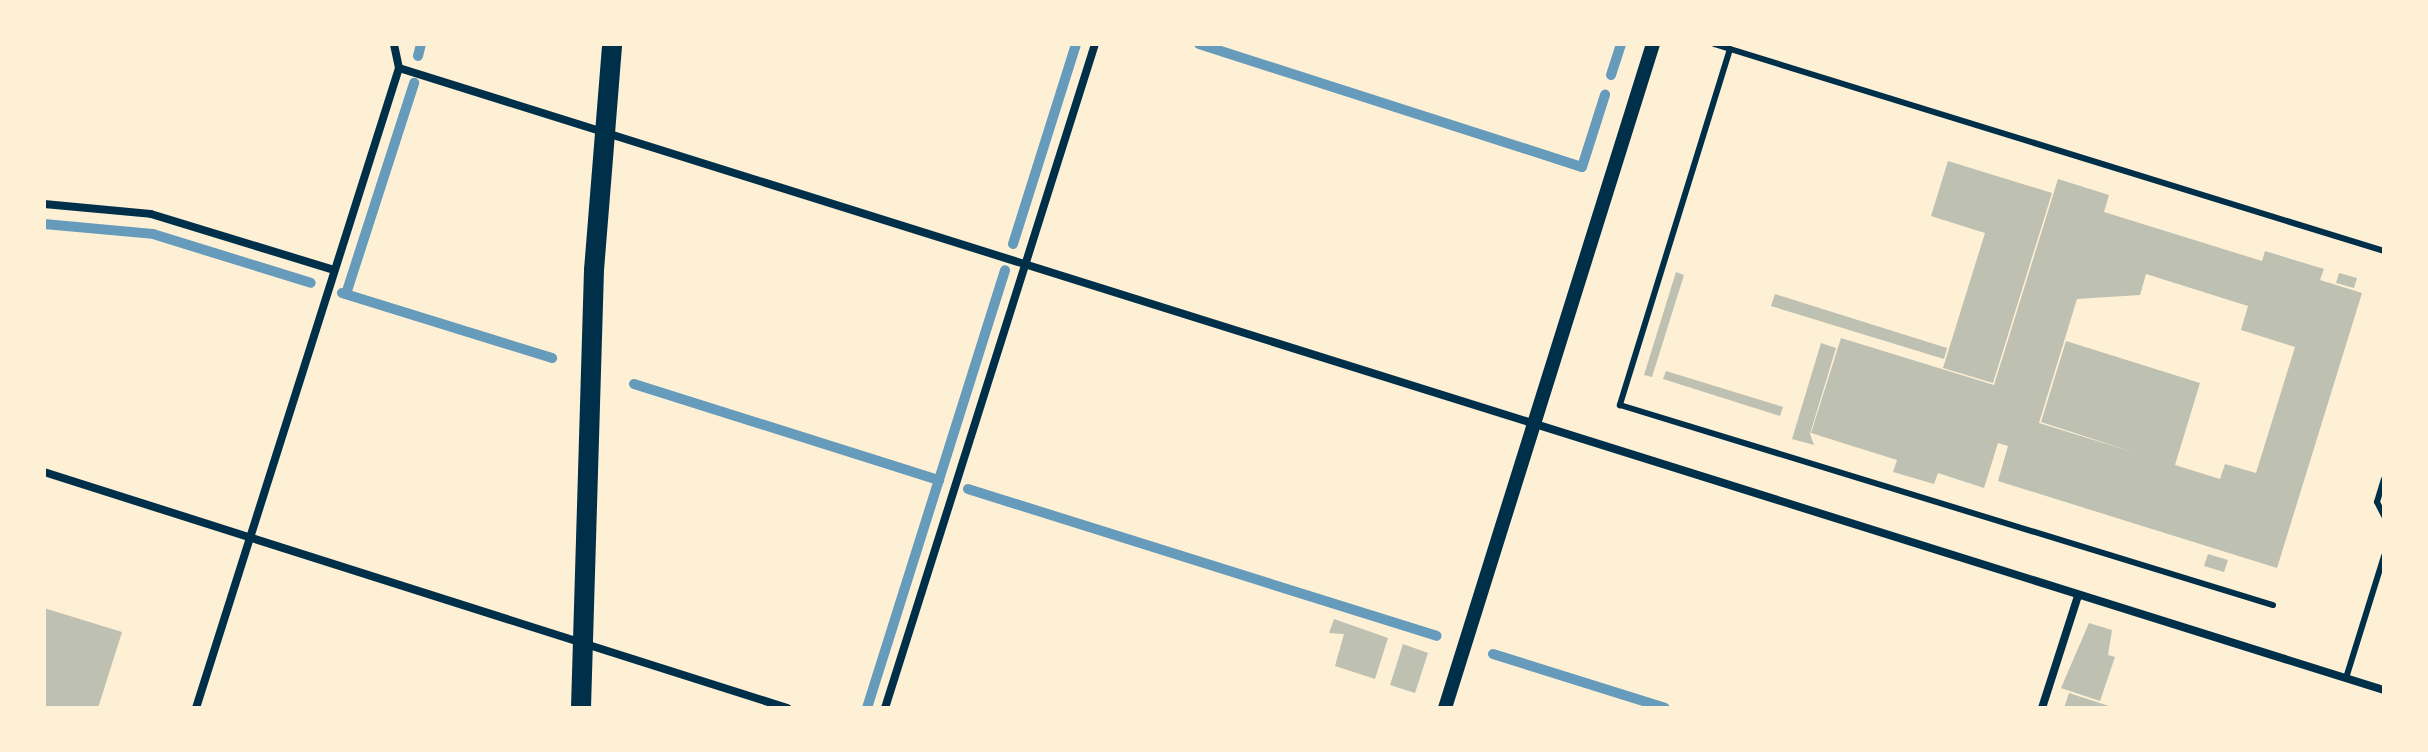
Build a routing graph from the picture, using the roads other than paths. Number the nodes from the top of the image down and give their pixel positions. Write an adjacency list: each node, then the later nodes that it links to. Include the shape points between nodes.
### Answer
1 (394, 44): 7 (street)
2 (612, 44): 8 (main road)
3 (1095, 44): 11 (street)
4 (1653, 44): 13 (street)
5 (1714, 44): 6 (lane)
6 (1730, 49): 10 (lane); 20 (lane, via 1620,405)
7 (399, 68): 8 (street); 12 (street)
8 (605, 132): 11 (street); 21 (main road)
9 (44, 204): 12 (street, via 151,214)
10 (2384, 251)
11 (1026, 264): 13 (street); 27 (street)
12 (334, 270): 17 (street)
13 (1534, 423): 19 (street); 28 (street)
14 (44, 472): 17 (street)
15 (2384, 479): 16 (lane, via 2377,502)
16 (2384, 516)
17 (250, 538): 21 (street); 24 (street)
18 (2384, 556): 22 (lane)
19 (2078, 596): 22 (street); 29 (street)
20 (2273, 605)
21 (584, 644): 25 (main road); 26 (street)
22 (2346, 678): 23 (street)
23 (2384, 690)
24 (196, 708)
25 (581, 708)
26 (787, 708)
27 (885, 708)
28 (1445, 708)
29 (2042, 708)

